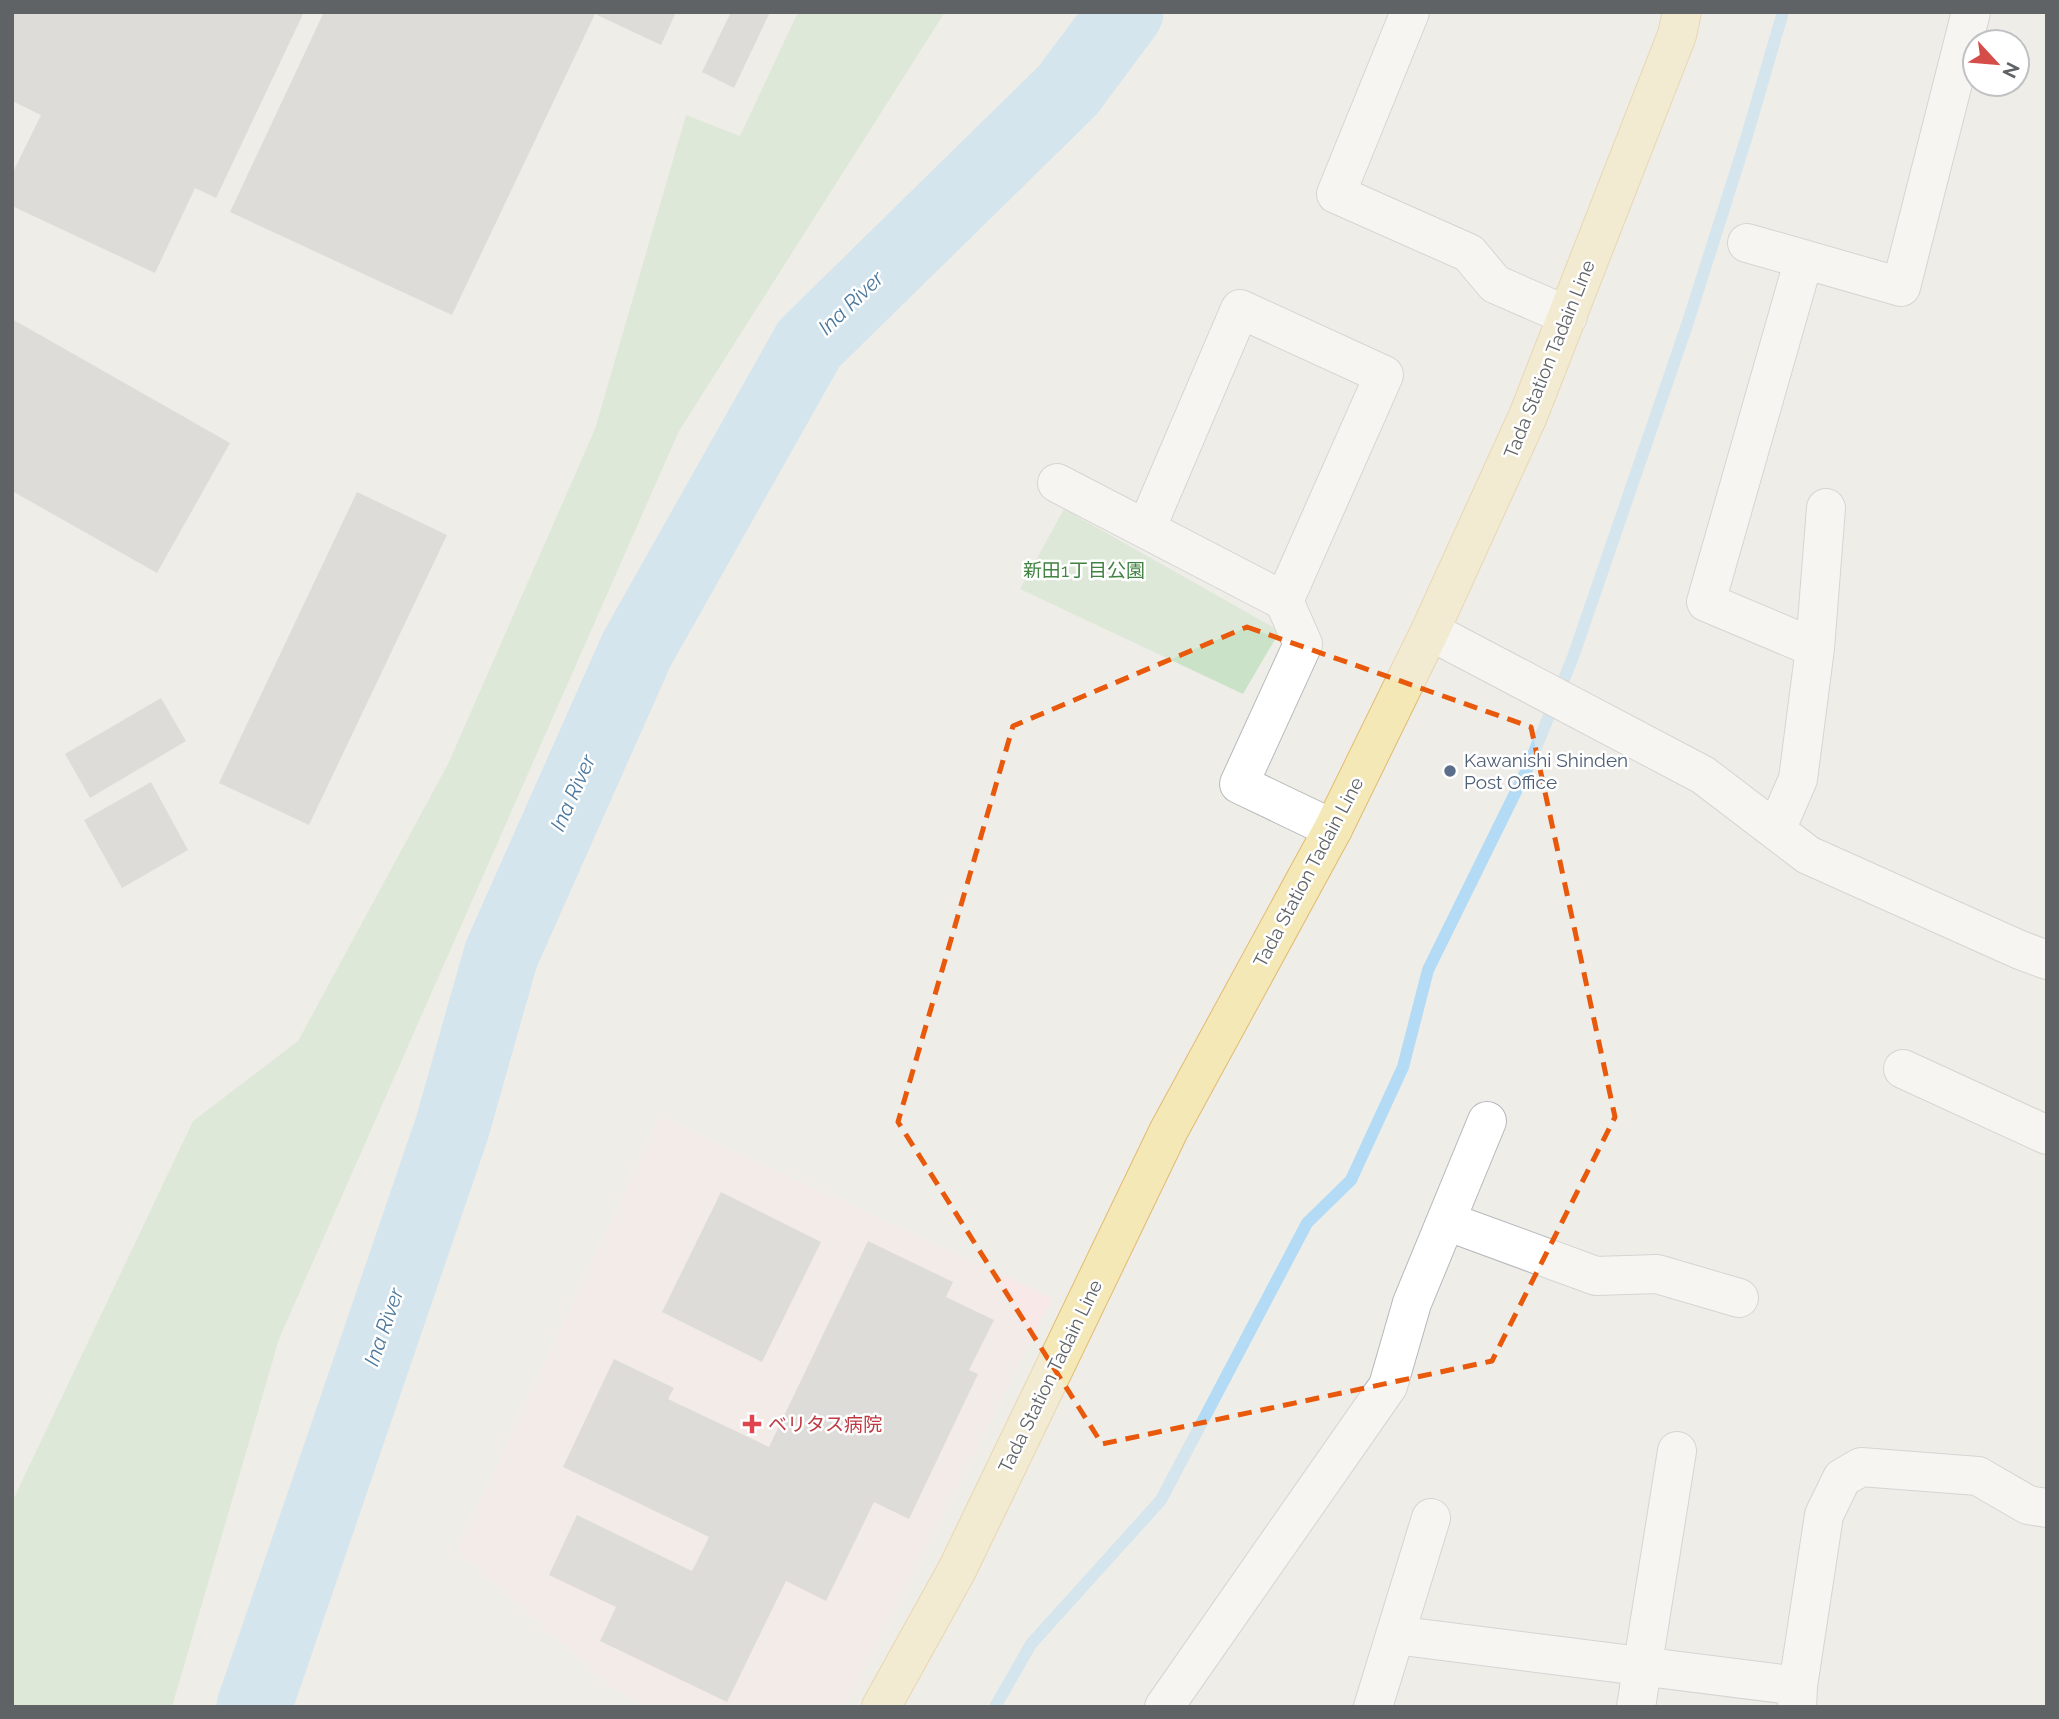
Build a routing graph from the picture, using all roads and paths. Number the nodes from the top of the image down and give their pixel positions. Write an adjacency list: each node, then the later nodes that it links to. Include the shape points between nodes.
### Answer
1 (1410, 12): 6 (street, via 1336,194 1469,253 1496,284)
2 (1682, 12): 6 (main road, Tada Station Tadain Line)
3 (1972, 12): 5 (street, via 1901,287)
4 (1747, 243): 5 (street)
5 (1804, 259): 12 (street, via 1706,603)
6 (1568, 316): 11 (main road, Tada Station Tadain Line)
7 (1057, 483): 9 (street)
8 (1826, 508): 12 (street)
9 (1146, 529): 10 (street); 10 (street, via 1240,309 1384,375)
10 (1284, 601): 13 (street, via 1303,644 1240,784)
11 (1430, 631): 13 (main road, Tada Station Tadain Line); 14 (street, via 1703,775)
12 (1815, 648): 14 (street, via 1798,779)
13 (1333, 829): 27 (main road, Tada Station Tadain Line, via 1169,1130 957,1570)
14 (1776, 830): 15 (street, via 1808,855)
15 (2047, 960)
16 (1903, 1069): 18 (street)
17 (1487, 1121): 19 (street)
18 (2047, 1135)
19 (1446, 1222): 20 (street, via 1596,1276 1657,1274); 28 (street, via 1412,1303 1388,1386)
20 (1739, 1298)
21 (1677, 1451): 25 (street)
22 (2047, 1508): 26 (street, via 2028,1504 1978,1476 1861,1467 1842,1478 1824,1515)
23 (1431, 1518): 24 (street)
24 (1395, 1635): 25 (street); 29 (street)
25 (1642, 1667): 26 (street); 30 (street)
26 (1797, 1697)
27 (881, 1707)
28 (1164, 1707)
29 (1373, 1707)
30 (1636, 1707)

